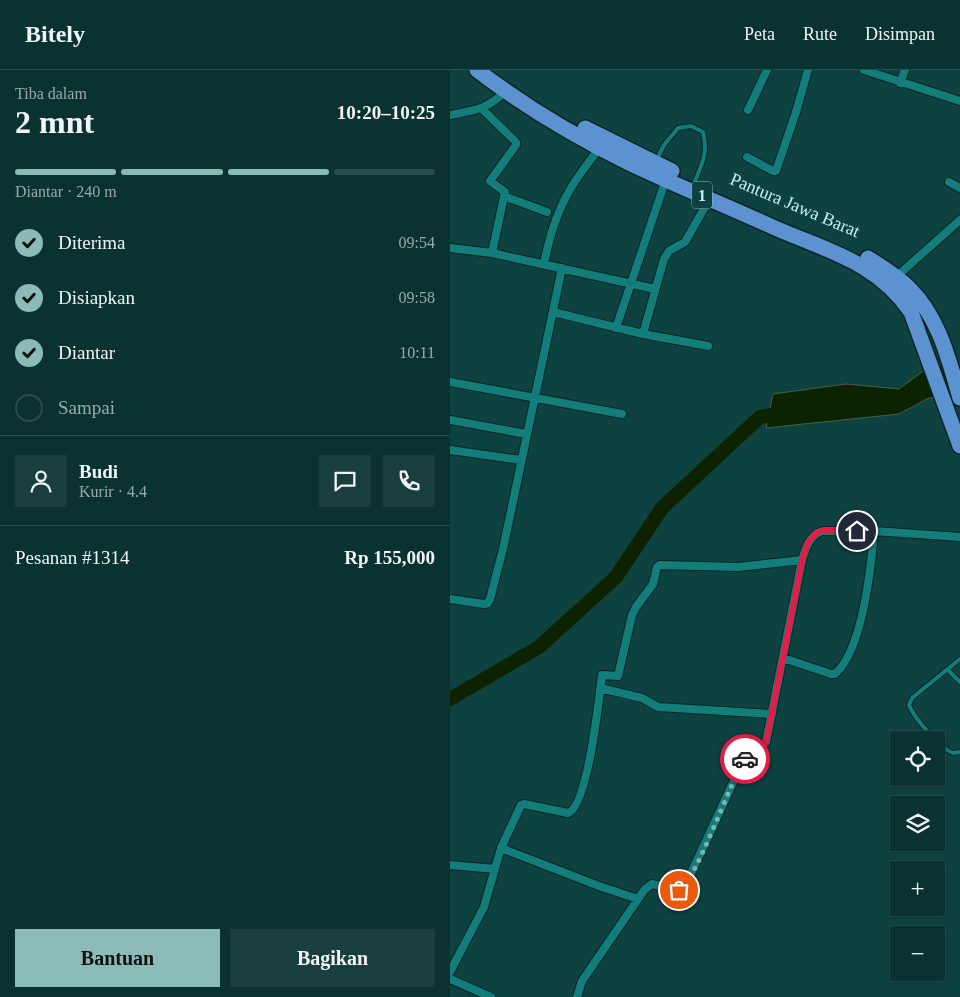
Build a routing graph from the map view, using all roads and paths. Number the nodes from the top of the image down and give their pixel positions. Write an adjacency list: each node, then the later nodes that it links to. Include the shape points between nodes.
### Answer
1 (477, 70): 8 (highway, 1)
2 (494, 70): 8 (highway, Pantura Jawa Barat / 1)
3 (767, 70): 11 (street)
4 (808, 70): 14 (street, via 776,171)
5 (864, 70): 7 (street)
6 (905, 70): 7 (street)
7 (900, 83): 9 (street)
8 (508, 88): 10 (street, via 490,104); 13 (highway, 1); 15 (highway, Pantura Jawa Barat / 1, via 568,118)
9 (960, 101)
10 (480, 108): 12 (street); 20 (street, via 516,142 490,181 504,191)
11 (748, 110)
12 (450, 115)
13 (600, 147): 15 (highway, 1); 26 (street, via 570,188 552,229)
14 (747, 158)
15 (653, 168): 16 (highway, 1); 18 (highway, Pantura Jawa Barat / 1); 18 (lane, via 664,144 678,128 692,126 703,132 706,145)
16 (666, 179): 18 (highway, 1); 29 (street)
17 (949, 182): 19 (street)
18 (693, 186): 21 (highway, 1); 28 (highway, Pantura Jawa Barat / 1, via 837,242)
19 (960, 188)
20 (504, 196): 22 (street); 25 (street)
21 (710, 198): 30 (street, via 685,242 668,252); 41 (highway, 1, via 839,253 867,269 900,296 917,326)
22 (547, 212)
23 (960, 220): 28 (street)
24 (450, 248): 25 (street)
25 (492, 253): 26 (street)
26 (544, 264): 27 (street)
27 (562, 268): 29 (street); 31 (street)
28 (896, 276): 37 (highway, Pantura Jawa Barat / 1, via 924,306 934,323)
29 (630, 283): 30 (street); 32 (street)
30 (655, 289): 33 (street)
31 (553, 312): 32 (street); 36 (street)
32 (616, 328): 33 (street)
33 (643, 334): 34 (street)
34 (708, 346)
35 (450, 382): 36 (street)
36 (534, 397): 38 (street); 40 (street)
37 (960, 398)
38 (622, 414)
39 (450, 420): 40 (street)
40 (526, 434): 43 (street)
41 (960, 446)
42 (450, 450): 43 (street)
43 (521, 460): 47 (street, via 490,602)
44 (874, 531): 45 (street); 46 (street, via 817,532 808,542); 48 (street, via 857,632 842,667 831,674)
45 (960, 537)
46 (802, 560): 48 (street); 52 (street, via 738,567 658,566 653,584 632,615 618,676 602,674)
47 (450, 599)
48 (783, 658): 53 (street)
49 (960, 659): 50 (lane)
50 (948, 670): 51 (lane); 54 (lane, via 910,700 909,705 943,747 953,753)
51 (960, 682)
52 (600, 688): 53 (street, via 642,698 658,707); 55 (street, via 586,779 574,810 567,813 523,804)
53 (772, 714): 58 (street, via 766,742 743,761 686,884 679,890 652,884)
54 (960, 752)
55 (502, 848): 57 (street); 58 (street)
56 (450, 865): 57 (street)
57 (495, 869): 59 (street, via 484,907)
58 (638, 899): 62 (street, via 582,981)
59 (450, 972)
60 (450, 978): 61 (street)
61 (492, 997)
62 (577, 997)

